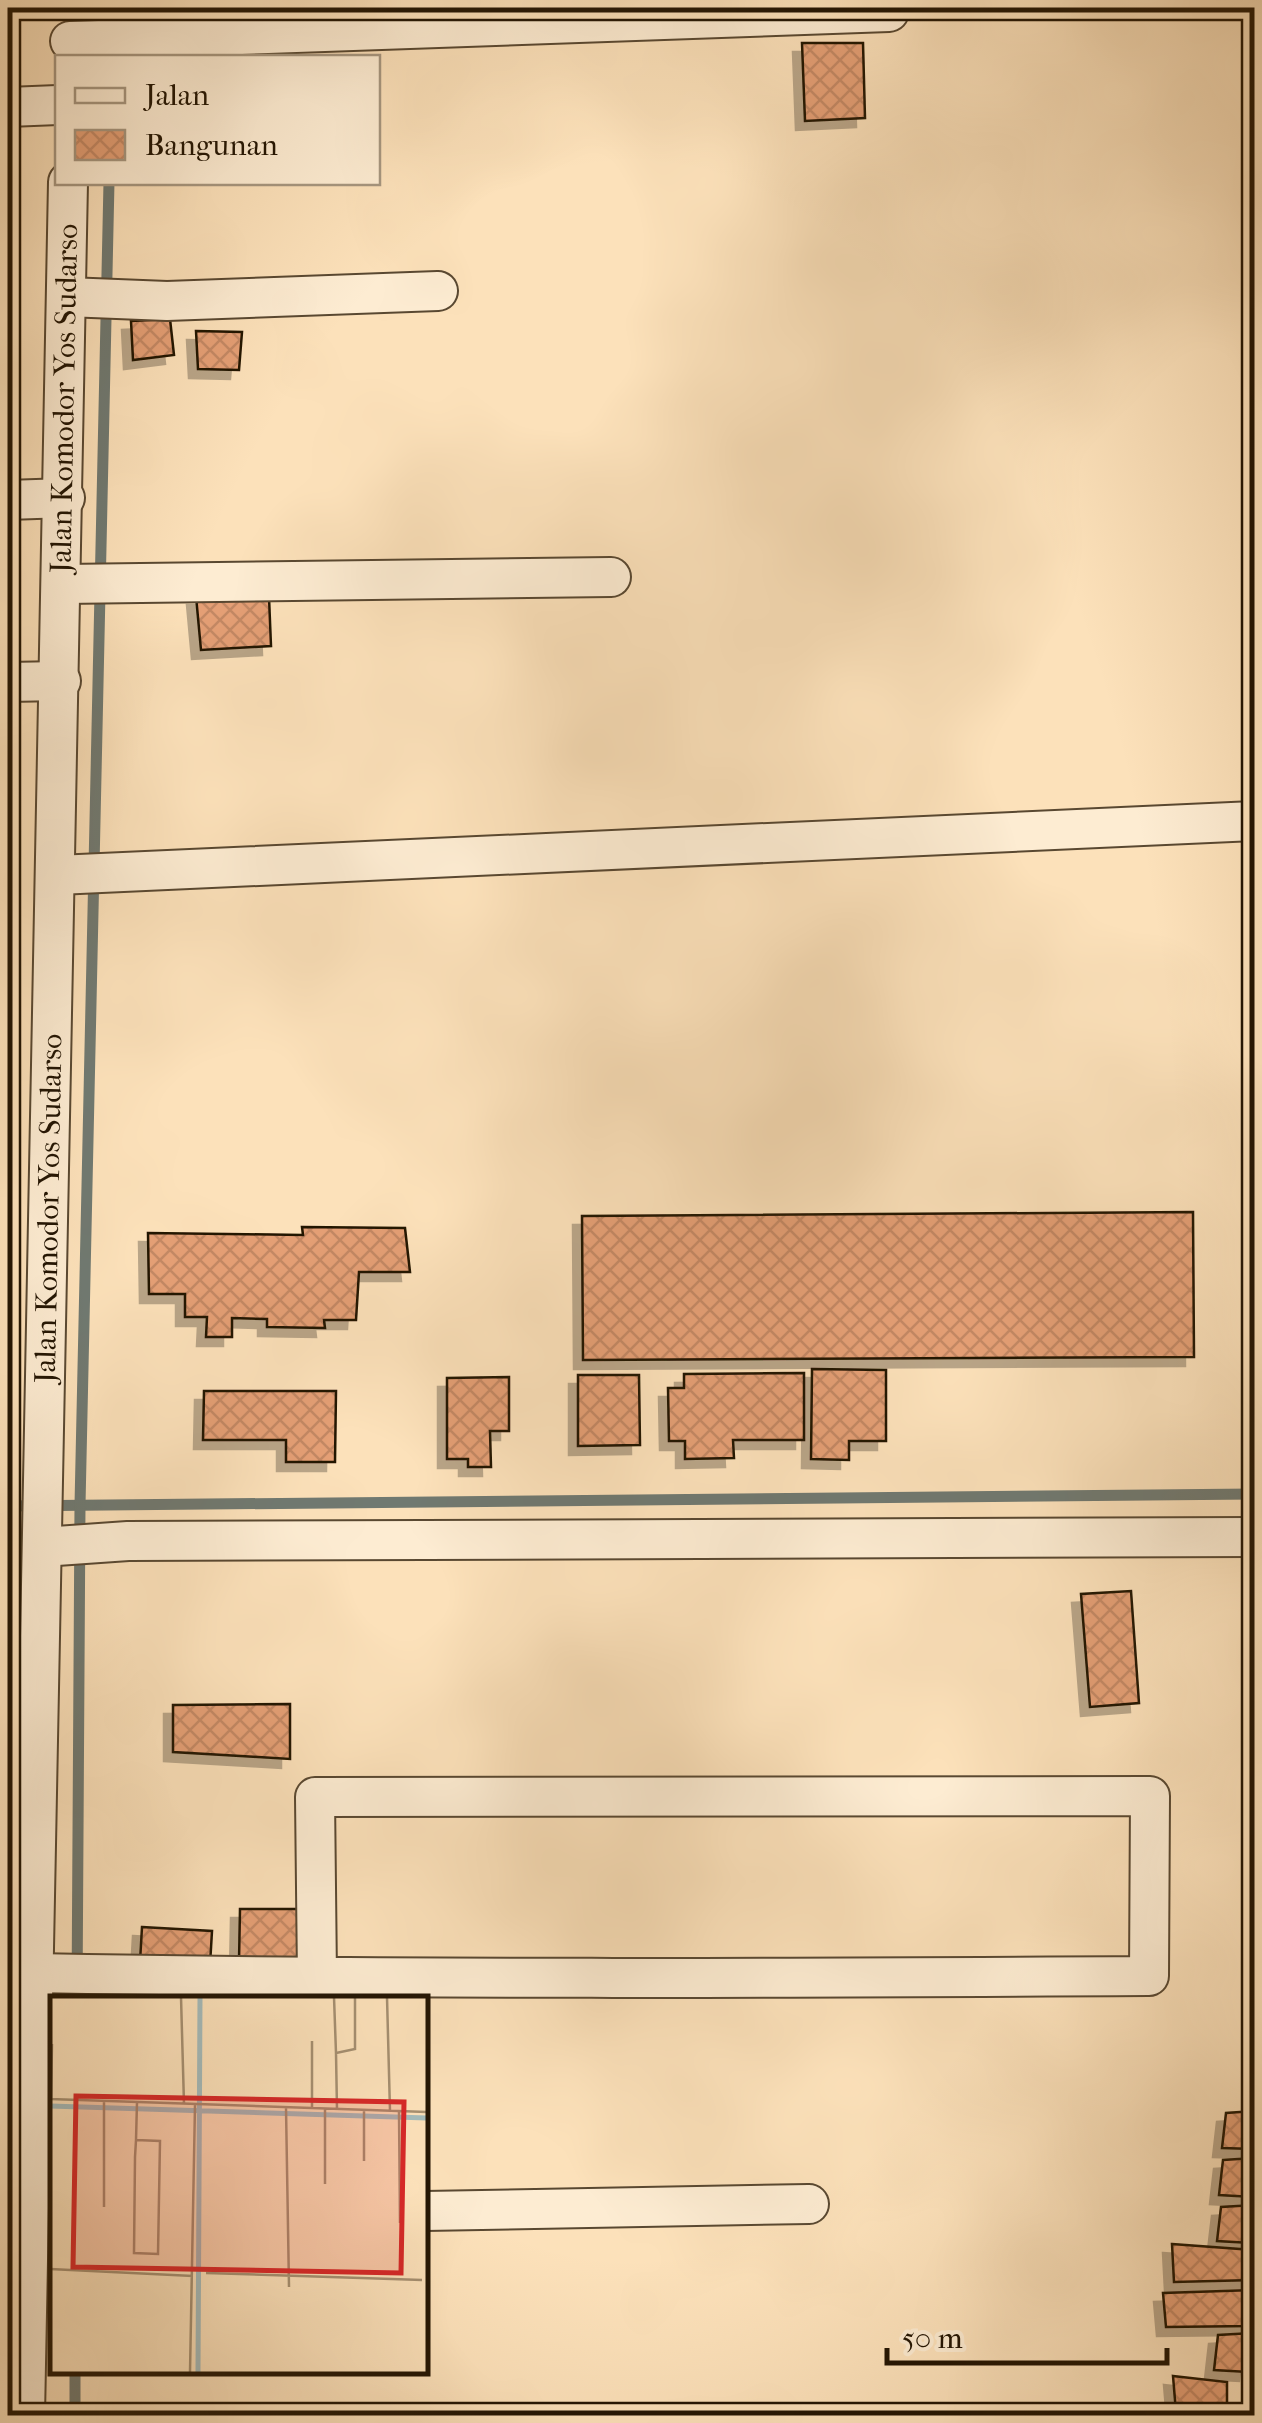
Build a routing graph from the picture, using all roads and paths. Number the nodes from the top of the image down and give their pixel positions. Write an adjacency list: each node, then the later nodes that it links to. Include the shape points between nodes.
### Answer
1 (889, 12): 2 (street)
2 (76, 37)
3 (55, 105): 4 (street)
4 (8, 107)
5 (68, 185): 7 (street, Jalan Komodor Yos Sudarso)
6 (438, 291): 7 (street)
7 (80, 298): 8 (street, Jalan Komodor Yos Sudarso)
8 (65, 498): 9 (street); 11 (street, Jalan Komodor Yos Sudarso)
9 (8, 500)
10 (611, 577): 11 (street)
11 (77, 584): 12 (street, Jalan Komodor Yos Sudarso)
12 (61, 680): 13 (street); 15 (street, Jalan Komodor Yos Sudarso)
13 (8, 682)
14 (1254, 821): 15 (street)
15 (63, 874): 17 (street, Jalan Komodor Yos Sudarso, via 45,1480)
16 (1254, 1537): 17 (street)
17 (54, 1544): 18 (street, Jalan Komodor Yos Sudarso)
18 (24, 1625): 19 (street, Jalan Komodor Yos Sudarso)
19 (34, 1973): 20 (street); 23 (street, Jalan Komodor Yos Sudarso)
20 (318, 1978): 20 (street, via 1149,1976 1150,1796 315,1796)
21 (809, 2204): 22 (street)
22 (428, 2211)
23 (44, 2218): 24 (street, Jalan Komodor Yos Sudarso)
24 (25, 2416)

